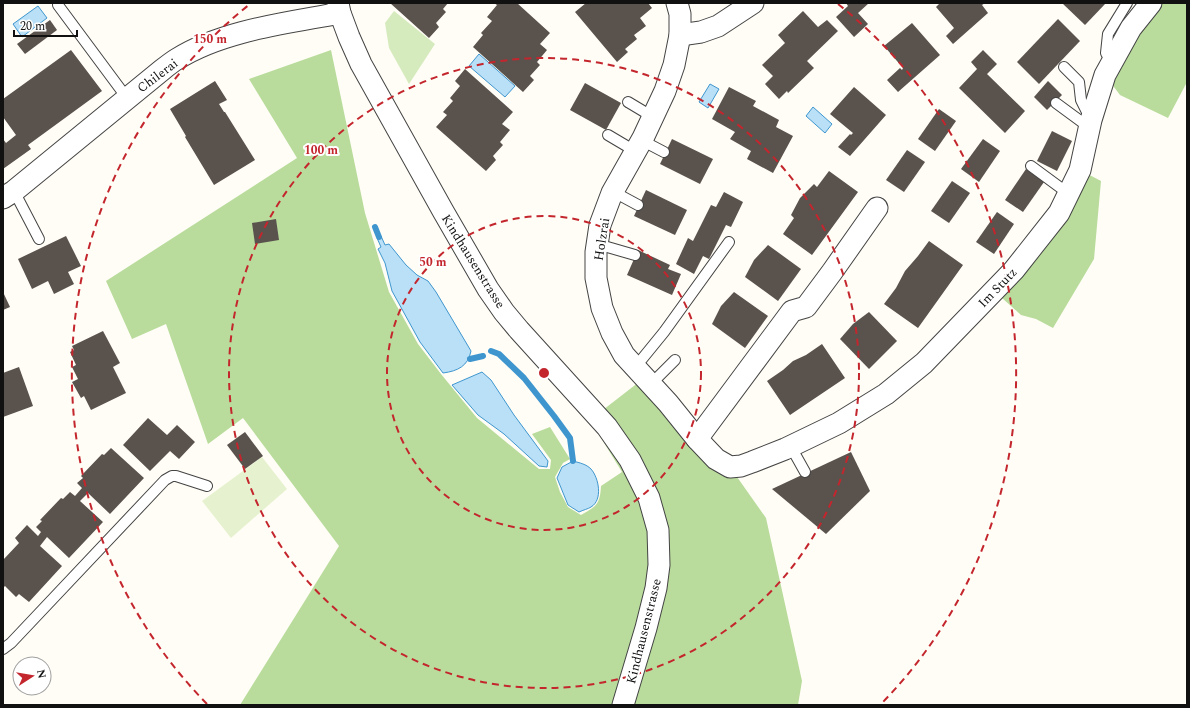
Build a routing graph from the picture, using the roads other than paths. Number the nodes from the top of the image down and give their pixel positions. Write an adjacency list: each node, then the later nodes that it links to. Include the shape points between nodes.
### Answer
1 (677, 3): 7 (street, Holzrai)
2 (753, 3): 7 (street, via 718,26)
3 (1128, 3): 8 (lane, via 1108,34)
4 (1151, 3): 8 (street, Im Stutz, via 1131,28)
5 (58, 5): 10 (lane)
6 (339, 8): 10 (street, Chilerai, via 237,34 201,47 178,59); 37 (street, Kindhausenstrasse, via 360,64 488,288 519,330 607,426 643,483 658,530 659,565 646,628)
7 (680, 36): 13 (street, Holzrai, via 672,71)
8 (1106, 48): 14 (street, Im Stutz, via 1105,75)
9 (1064, 67): 14 (lane, via 1079,82 1081,100)
10 (127, 98): 20 (street, Chilerai)
11 (628, 102): 13 (lane)
12 (1056, 103): 14 (lane)
13 (652, 117): 16 (street, Holzrai)
14 (1090, 124): 21 (street, Im Stutz, via 1080,170)
15 (608, 135): 16 (lane)
16 (638, 146): 17 (lane); 19 (street, Holzrai)
17 (664, 152)
18 (1031, 166): 21 (lane)
19 (612, 191): 22 (lane); 26 (street, Holzrai, via 600,225)
20 (9, 194): 24 (lane)
21 (1069, 194): 32 (street, Im Stutz, via 1059,213 1014,270 924,363 886,394 839,423)
22 (638, 205)
23 (876, 208): 31 (street, via 806,307 792,311)
24 (39, 239)
25 (729, 242): 29 (lane, via 664,332)
26 (597, 244): 27 (lane); 29 (street, Holzrai, via 596,278 602,308 624,355)
27 (635, 256)
28 (675, 360): 30 (lane)
29 (634, 366): 30 (street, Holzrai)
30 (650, 384): 31 (street, Holzrai)
31 (697, 439): 33 (street, Holzrai, via 716,459)
32 (791, 447): 33 (street, Im Stutz, via 740,466); 34 (lane)
33 (730, 467)
34 (805, 472)
35 (207, 486): 36 (lane, via 176,476 165,480 11,643)
36 (3, 648)
37 (623, 705)

